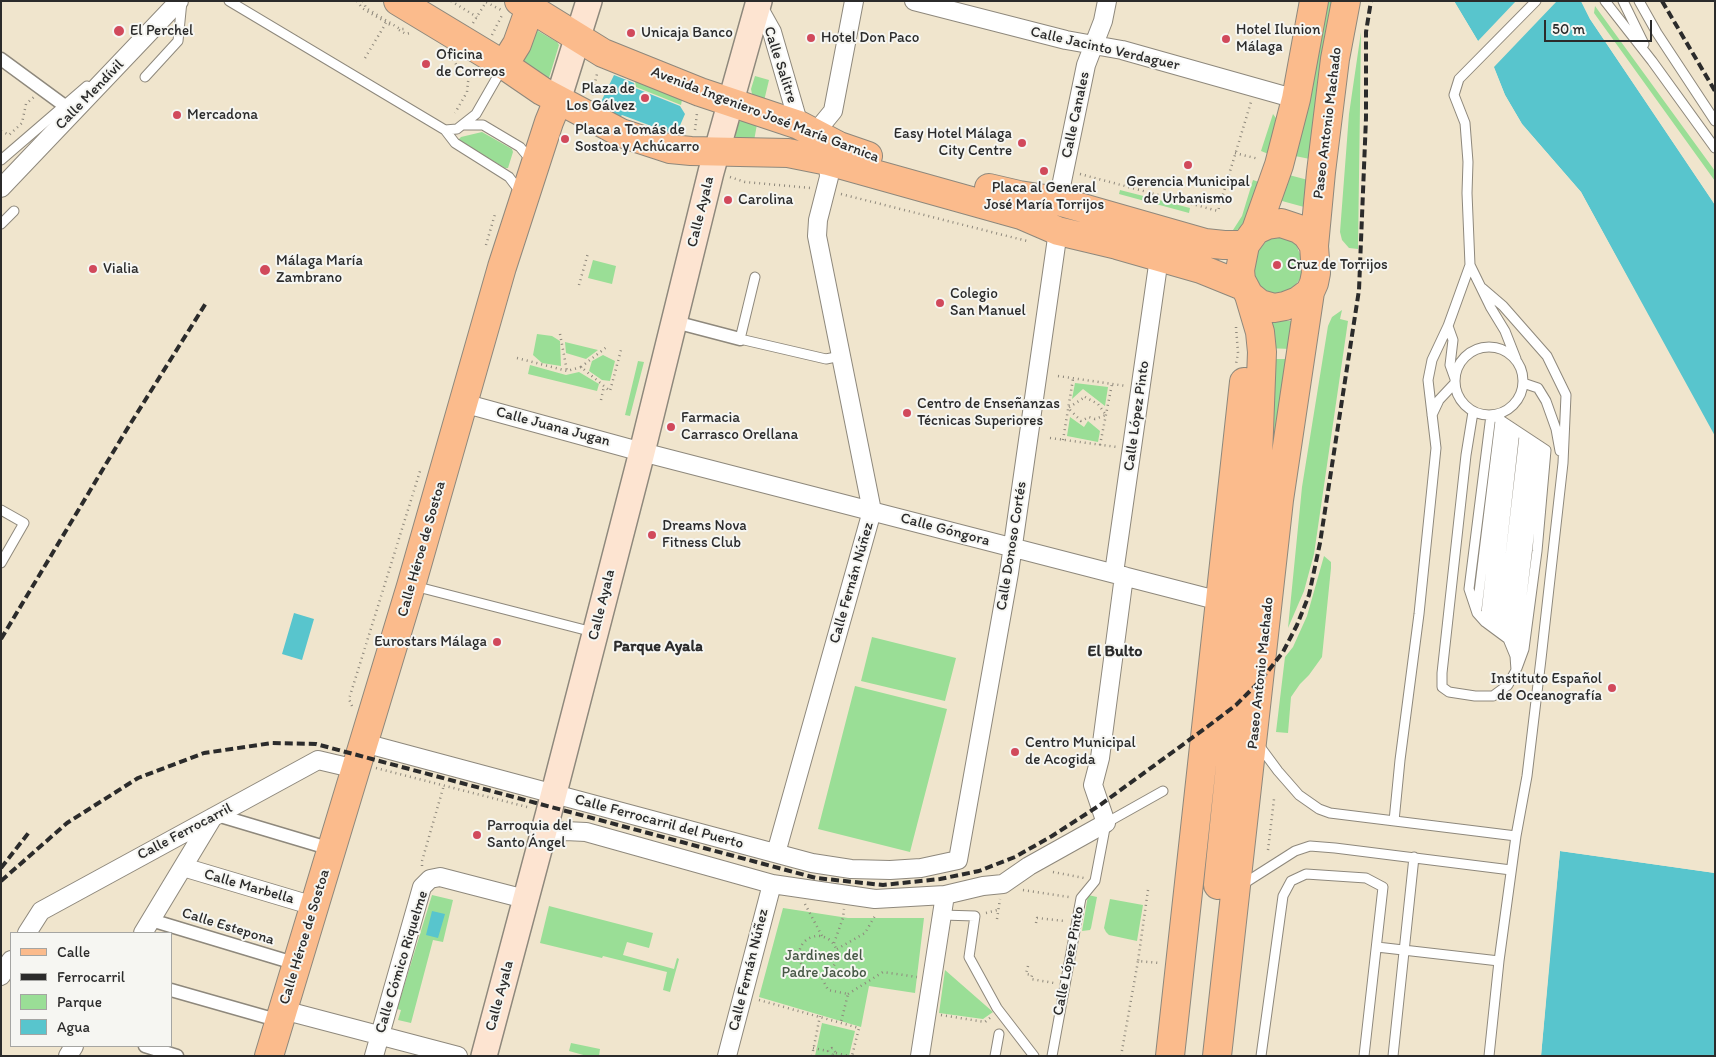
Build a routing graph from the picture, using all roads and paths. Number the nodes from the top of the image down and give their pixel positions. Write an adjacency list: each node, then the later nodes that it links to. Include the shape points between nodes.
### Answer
1 (181, 1): 30 (street, Calle Mendívil); 31 (lane, via 178,41)
2 (229, 1): 46 (lane)
3 (357, 1): 17 (path, via 362,8)
4 (451, 1): 18 (path)
5 (589, 1): 21 (main road)
6 (854, 1): 45 (street, via 833,111 823,124)
7 (914, 1): 23 (street, Calle Jacinto Verdaguer)
8 (1107, 1): 23 (street, Calle Canales)
9 (1314, 1): 39 (main road, Paseo Antonio Machado)
10 (1346, 1): 63 (main road, Paseo Antonio Machado, via 1331,88)
11 (1536, 1): 66 (lane, via 1459,79 1454,96 1466,123)
12 (1605, 1): 27 (lane)
13 (1623, 1): 27 (lane)
14 (1639, 1): 43 (lane)
15 (759, 4): 40 (main road, Calle Salitre); 45 (street, Calle Salitre)
16 (515, 8): 18 (path, via 486,2); 21 (main road, Avenida Ingeniero José María Garnica); 22 (path); 28 (main road, via 517,44)
17 (392, 12): 20 (path, via 406,34); 24 (path); 28 (main road, Avenida Ingeniero José María Garnica)
18 (477, 17): 19 (path)
19 (473, 24)
20 (410, 33)
21 (577, 38): 34 (main road, Avenida Ingeniero José María Garnica, via 603,53); 38 (main road)
22 (487, 42)
23 (1093, 45): 39 (street, Calle Jacinto Verdaguer, via 1122,50); 57 (street, Calle Canales)
24 (365, 58)
25 (453, 58): 33 (path, via 457,66 469,73)
26 (1, 59): 32 (street)
27 (1652, 61): 48 (lane)
28 (504, 65): 38 (main road, Avenida Ingeniero José María Garnica); 44 (lane, via 476,114)
29 (599, 67): 37 (path)
30 (109, 74): 41 (lane, via 94,80); 56 (street, Calle Mendívil)
31 (145, 77)
32 (42, 90): 41 (street); 47 (path, via 26,104 22,123 9,135)
33 (467, 92): 36 (path); 42 (path)
34 (700, 92): 40 (main road, Avenida Ingeniero José María Garnica); 49 (path)
35 (1253, 94): 50 (path)
36 (472, 95)
37 (592, 95)
38 (558, 100): 49 (main road, Avenida Ingeniero José María Garnica, via 621,133 670,149); 54 (main road, Calle Héroe de Sostoa)
39 (1296, 100): 62 (main road, Paseo Antonio Machado, via 1279,165)
40 (732, 102): 45 (main road, Avenida Ingeniero José María Garnica); 49 (main road, Calle Salitre)
41 (64, 106): 51 (lane)
42 (455, 113)
43 (1715, 121)
44 (463, 125): 46 (lane); 54 (lane, via 484,125 520,147 530,159)
45 (805, 128): 57 (main road, Avenida Ingeniero José María Garnica, via 865,155 966,183)
46 (445, 130): 59 (lane, via 455,143 509,177 521,193)
47 (1, 131)
48 (1715, 148)
49 (704, 152): 53 (main road, Avenida Ingeniero José María Garnica, via 788,154); 72 (main road, Calle Ayala)
50 (1235, 153): 52 (path); 55 (path, via 1218,211)
51 (1, 160)
52 (1261, 160)
53 (828, 162): 61 (main road, Avenida Ingeniero José María Garnica, via 1021,215); 79 (street, Calle Fernán Núñez, via 829,177 817,236)
54 (533, 173): 59 (main road, Calle Héroe de Sostoa)
55 (1076, 173)
56 (1, 188)
57 (1058, 201): 62 (main road, Avenida Ingeniero José María Garnica, via 1205,243 1224,245)
58 (14, 211): 60 (lane)
59 (520, 212): 92 (main road, Calle Héroe de Sostoa)
60 (1, 224)
61 (1058, 230): 65 (main road, Avenida Ingeniero José María Garnica); 108 (street, Calle Donoso Cortés)
62 (1251, 238): 63 (main road, via 1267,225 1290,225 1307,236); 71 (main road, via 1240,270)
63 (1314, 246): 70 (main road, via 1316,273)
64 (588, 253): 68 (path)
65 (1159, 258): 71 (main road, Avenida Ingeniero José María Garnica, via 1201,270); 90 (street, Calle López Pinto)
66 (1470, 265): 69 (lane); 73 (lane)
67 (755, 277): 75 (lane)
68 (579, 285)
69 (1482, 288): 81 (lane); 105 (lane, via 1503,306 1547,356 1566,395)
70 (1310, 292): 71 (main road, via 1285,306 1274,308); 120 (main road, Paseo Antonio Machado, via 1279,500)
71 (1245, 303): 78 (path); 112 (main road); 124 (main road, Paseo Antonio Machado, via 1260,332 1262,352 1256,509)
72 (674, 322): 75 (street); 104 (main road, Calle Ayala)
73 (1448, 326): 86 (lane, via 1453,340 1450,365); 96 (lane, via 1432,360 1428,380)
74 (560, 334): 83 (path)
75 (740, 339): 79 (lane, via 826,360)
76 (608, 346): 82 (path)
77 (621, 350): 89 (path, via 610,391)
78 (1238, 353)
79 (841, 356): 107 (street, Calle Fernán Núñez)
80 (517, 358): 83 (path)
81 (1518, 362): 86 (lane, via 1501,349 1480,348 1461,361); 87 (lane)
82 (581, 367): 83 (path); 89 (path)
83 (567, 371)
84 (1058, 376): 85 (path)
85 (1073, 378): 88 (path); 93 (path)
86 (1455, 382): 94 (lane, via 1457,395); 96 (lane, via 1439,400)
87 (1523, 383): 97 (lane, via 1516,403); 105 (lane, via 1538,388 1546,401)
88 (1112, 384): 90 (path); 95 (path)
89 (604, 386): 91 (path)
90 (1141, 387): 103 (street, Calle López Pinto)
91 (601, 400)
92 (463, 403): 104 (street, Calle Juana Jugan); 111 (main road, Calle Héroe de Sostoa)
93 (1068, 408): 95 (path, via 1081,421); 95 (path, via 1085,397 1098,404); 100 (path)
94 (1473, 412): 97 (lane); 118 (lane, via 1442,687 1449,692 1493,696 1508,686)
95 (1106, 415): 102 (path)
96 (1432, 415): 129 (lane, via 1436,448 1432,500)
97 (1498, 419): 98 (lane); 113 (lane); 113 (lane, via 1469,589 1476,613)
98 (1515, 430): 101 (lane); 114 (lane)
99 (1050, 438): 100 (path)
100 (1063, 440): 102 (path)
101 (1532, 441): 116 (lane); 117 (lane); 118 (lane, via 1546,450 1524,649)
102 (1100, 445): 103 (path)
103 (1132, 450): 110 (street, Calle López Pinto)
104 (642, 452): 107 (street, Calle Góngora); 115 (main road, Calle Ayala)
105 (1563, 463): 131 (lane, via 1527,776)
106 (1, 510): 109 (lane, via 24,523)
107 (872, 511): 108 (street, Calle Góngora); 135 (street, Calle Fernán Núñez)
108 (1013, 547): 110 (street, Calle Góngora); 137 (street, Calle Donoso Cortés)
109 (1, 563)
110 (1119, 574): 112 (street, Calle Góngora); 130 (street, Calle López Pinto, via 1100,758 1093,785)
111 (411, 586): 115 (lane); 121 (main road, Calle Héroe de Sostoa)
112 (1223, 605): 119 (main road)
113 (1484, 622): 114 (lane)
114 (1493, 627): 116 (lane)
115 (595, 633): 127 (main road, Calle Ayala)
116 (1504, 636): 117 (lane)
117 (1514, 655): 118 (lane)
118 (1516, 670)
119 (1205, 745): 124 (lane, via 1210,771); 171 (main road)
120 (1256, 757): 122 (lane); 122 (lane); 124 (lane); 144 (main road, Paseo Antonio Machado)
121 (359, 758): 123 (path); 127 (street, Calle Ferrocarril del Puerto); 128 (street, Calle Ferrocarril, via 318,760); 133 (main road, Calle Héroe de Sostoa)
122 (1278, 771): 129 (lane, via 1299,794 1319,809)
123 (444, 785): 127 (path); 145 (path, via 422,861)
124 (1218, 785): 144 (main road, Paseo Antonio Machado)
125 (1162, 791): 130 (lane)
126 (1274, 798): 134 (path)
127 (551, 803): 132 (main road, Calle Ayala); 135 (street, Calle Ferrocarril del Puerto)
128 (215, 816): 133 (street); 139 (street); 159 (street, Calle Ferrocarril, via 41,910)
129 (1394, 821): 131 (lane)
130 (1106, 823): 138 (street, Calle Ferrocarril del Puerto); 141 (lane, Calle López Pinto)
131 (1516, 836): 140 (lane)
132 (542, 837): 142 (street, Calle Ferrocarril del Puerto, via 565,831 586,832); 151 (main road, Calle Ayala)
133 (332, 849): 153 (main road, Calle Héroe de Sostoa)
134 (1268, 850)
135 (776, 853): 137 (street, Calle Ferrocarril del Puerto, via 851,869 921,868)
136 (1414, 858): 140 (lane); 144 (lane, via 1310,846 1295,851 1252,879); 166 (lane)
137 (958, 860)
138 (1030, 866): 141 (path); 143 (street, Calle Ferrocarril del Puerto)
139 (183, 867): 153 (street, Calle Marbella); 158 (street)
140 (1511, 870): 168 (lane)
141 (1095, 881): 150 (lane, Calle López Pinto)
142 (772, 884): 146 (street, Calle Ferrocarril del Puerto); 179 (street, Calle Fernán Núñez)
143 (1003, 884): 148 (street, Calle Ferrocarril del Puerto); 150 (path); 155 (path)
144 (1221, 886): 206 (main road, Paseo Antonio Machado); 207 (main road, Paseo Antonio Machado)
145 (422, 887): 151 (street, Calle Cómico Riquelme, via 430,879 440,877); 186 (street, Calle Cómico Riquelme)
146 (796, 887): 149 (street, Calle Ferrocarril del Puerto); 162 (path)
147 (1148, 890): 167 (path)
148 (945, 894): 152 (street, Calle Ferrocarril del Puerto); 154 (street)
149 (846, 895): 152 (street, Calle Ferrocarril del Puerto); 163 (path, via 843,918)
150 (1081, 898): 157 (lane, Calle López Pinto)
151 (525, 899): 195 (main road, Calle Ayala)
152 (881, 899): 165 (path, via 875,919 865,933)
153 (314, 906): 170 (main road, Calle Héroe de Sostoa)
154 (942, 915): 175 (street); 180 (lane, via 975,916 969,957)
155 (997, 919)
156 (1036, 923): 157 (path, via 1037,918)
157 (1076, 923): 176 (lane, Calle López Pinto)
158 (147, 927): 160 (street, Calle Estepona)
159 (28, 932)
160 (167, 932)
161 (172, 933): 170 (street, Calle Estepona)
162 (822, 936): 163 (path); 173 (path, via 803,943 799,957 806,970)
163 (834, 943): 165 (path)
164 (1377, 946): 166 (lane); 208 (lane, via 1383,887 1366,878 1306,874 1291,881 1283,896); 209 (lane)
165 (837, 950): 173 (path, via 834,967)
166 (1404, 950): 168 (lane); 210 (lane)
167 (1138, 961): 171 (path); 204 (path)
168 (1499, 961): 211 (lane)
169 (10, 962): 174 (street)
170 (297, 964): 182 (main road, Calle Héroe de Sostoa)
171 (1180, 964): 205 (main road)
172 (1028, 966): 176 (path, via 1026,974 1032,975 1031,979)
173 (820, 974): 178 (path, via 828,990)
174 (1, 976)
175 (932, 980): 178 (path, via 883,972); 181 (street)
176 (1065, 985): 203 (lane, Calle López Pinto)
177 (172, 990): 182 (street)
178 (848, 994): 184 (path)
179 (743, 996): 183 (path); 196 (street, Calle Fernán Núñez)
180 (999, 1011): 181 (path, via 985,1022); 202 (lane)
181 (927, 1013): 200 (street)
182 (282, 1015): 186 (street); 192 (main road, Calle Héroe de Sostoa)
183 (820, 1016): 184 (path); 188 (path)
184 (840, 1022): 199 (path, via 859,1028)
185 (999, 1034): 201 (lane)
186 (380, 1036): 193 (street, Calle Cómico Riquelme); 194 (street)
187 (148, 1047): 191 (street)
188 (814, 1048): 189 (path); 197 (path)
189 (828, 1051): 190 (path, via 832,1048); 198 (path)
190 (836, 1053): 198 (path); 199 (path)
191 (177, 1056)
192 (269, 1056)
193 (374, 1056)
194 (458, 1056)
195 (484, 1056)
196 (727, 1056)
197 (812, 1056)
198 (831, 1056)
199 (850, 1056)
200 (920, 1056)
201 (995, 1056)
202 (1034, 1056)
203 (1052, 1056)
204 (1122, 1056)
205 (1170, 1056)
206 (1200, 1056)
207 (1217, 1056)
208 (1261, 1056)
209 (1364, 1056)
210 (1393, 1056)
211 (1489, 1056)

